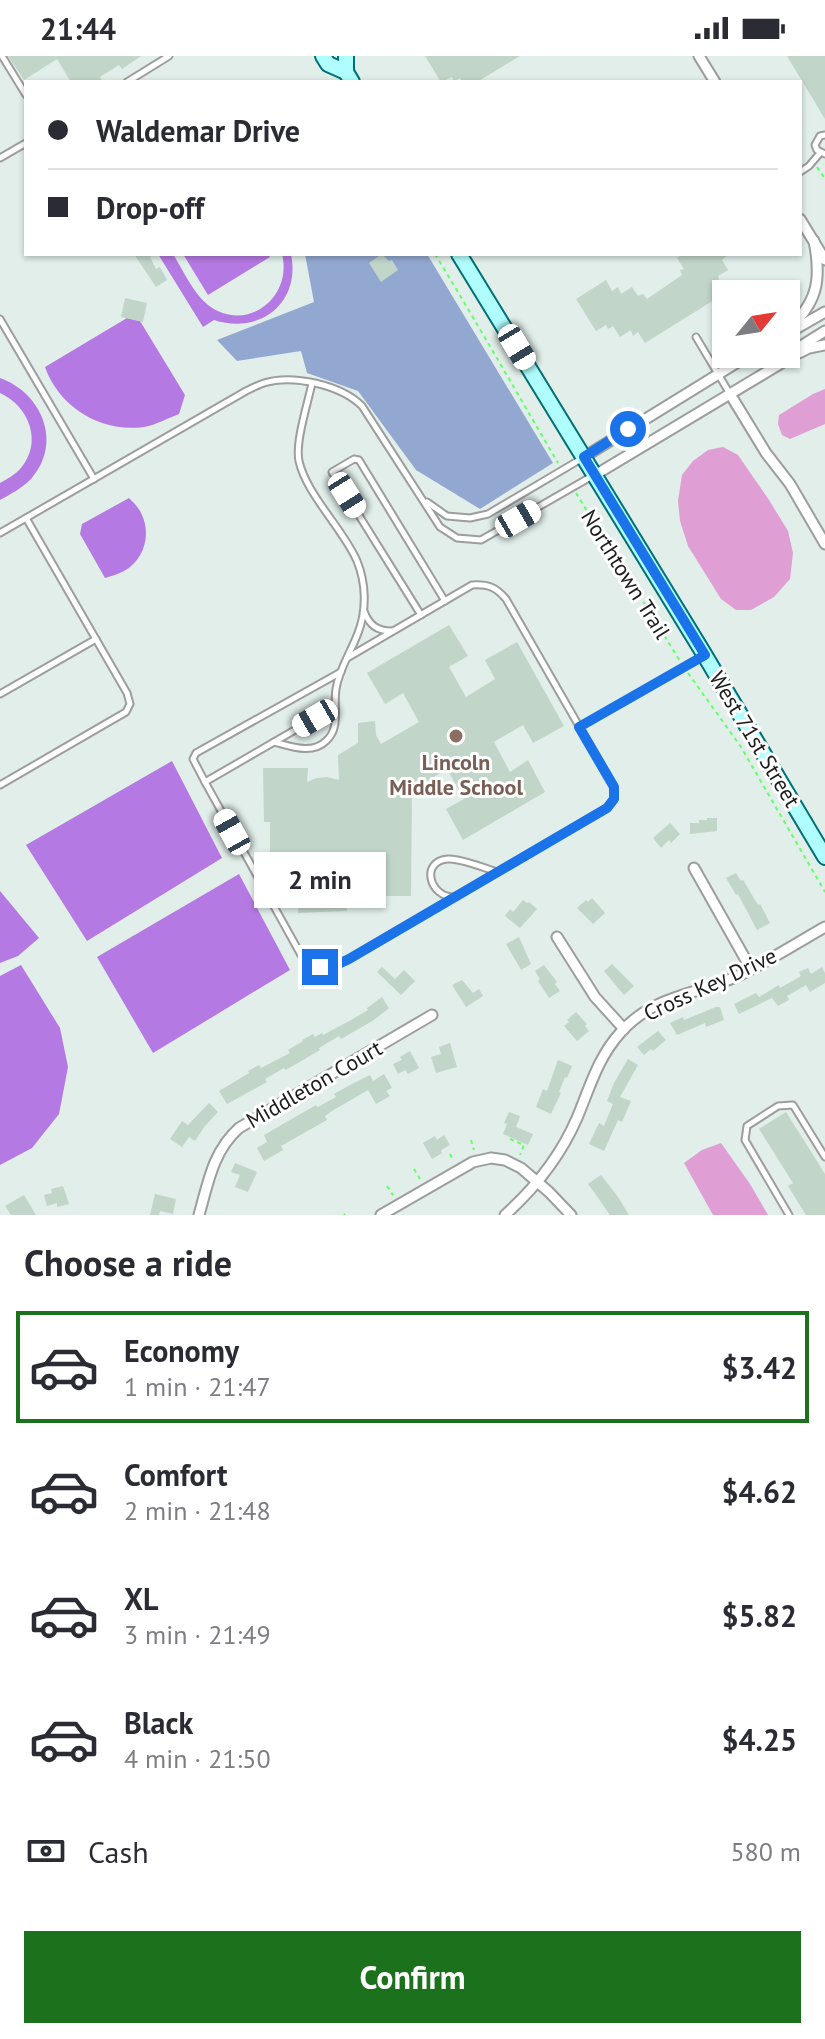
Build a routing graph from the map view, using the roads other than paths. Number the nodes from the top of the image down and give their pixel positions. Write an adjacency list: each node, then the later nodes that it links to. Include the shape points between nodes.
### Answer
1 (2, 56): 9 (lane)
2 (169, 56): 7 (lane)
3 (323, 56): 6 (main road)
4 (346, 56): 6 (main road)
5 (699, 56): 8 (street)
6 (349, 77)
7 (130, 80)
8 (714, 80)
9 (24, 92)
10 (825, 135): 12 (lane, via 815,145)
11 (24, 144): 13 (lane)
12 (823, 154): 14 (lane)
13 (0, 158)
14 (802, 170)
15 (802, 222): 16 (street)
16 (814, 241): 18 (street); 20 (street, via 814,294)
17 (460, 256): 33 (main road, West 71st Street)
18 (825, 260)
19 (825, 312): 22 (street)
20 (800, 317)
21 (0, 319): 35 (lane)
22 (800, 327)
23 (825, 331): 26 (street)
24 (696, 337): 30 (lane)
25 (825, 345): 27 (street)
26 (800, 348)
27 (800, 352)
28 (729, 368): 30 (street)
29 (773, 368): 32 (street)
30 (719, 374): 32 (lane); 33 (street)
31 (312, 383): 35 (lane, via 265,383 246,391); 36 (lane, via 352,396 362,406); 41 (lane, via 298,451 300,465 357,560)
32 (730, 394): 34 (street); 39 (street)
33 (584, 457): 34 (main road, West 71st Street); 36 (lane, via 488,514 470,518 447,516 430,506)
34 (595, 475): 36 (lane, via 481,540 457,538 440,527); 45 (main road, West 71st Street)
35 (94, 479): 37 (lane)
36 (411, 483)
37 (26, 518): 38 (lane); 44 (lane)
38 (0, 533)
39 (825, 544)
40 (445, 601): 42 (lane); 42 (lane, via 354,459 332,472); 50 (lane, via 472,585 497,589)
41 (364, 610): 43 (lane, via 368,623); 46 (lane)
42 (421, 615): 43 (lane)
43 (392, 631): 46 (lane)
44 (96, 639): 48 (lane); 53 (lane, via 127,693 126,712)
45 (705, 655): 50 (lane); 54 (main road, West 71st Street)
46 (347, 658): 47 (lane)
47 (342, 671): 49 (lane); 52 (lane, via 196,753 193,759)
48 (0, 694)
49 (335, 707): 51 (lane); 51 (lane, via 336,723 328,741 316,748)
50 (579, 727): 56 (lane, via 614,787 614,799)
51 (274, 742): 52 (lane)
52 (205, 782): 59 (lane, via 309,962 332,967)
53 (0, 785)
54 (825, 857)
55 (694, 868): 62 (street)
56 (498, 873): 57 (lane, via 450,858 431,870); 58 (lane)
57 (436, 889): 58 (lane); 59 (lane)
58 (455, 897): 59 (lane)
59 (436, 908)
60 (825, 927): 62 (street, Cross Key Drive)
61 (557, 937): 64 (street, via 595,997)
62 (751, 969): 64 (street, Cross Key Drive, via 665,1000)
63 (432, 1015): 67 (street, Middleton Court, via 239,1128 218,1154)
64 (624, 1029): 66 (street, Cross Key Drive, via 597,1066 577,1119)
65 (825, 1157): 71 (lane, via 793,1105 778,1106 747,1126 745,1140)
66 (537, 1182): 68 (street, via 509,1161 482,1159); 69 (street, Cross Key Drive); 70 (street)
67 (199, 1215)
68 (381, 1215)
69 (505, 1215)
70 (571, 1215)
71 (789, 1215)

